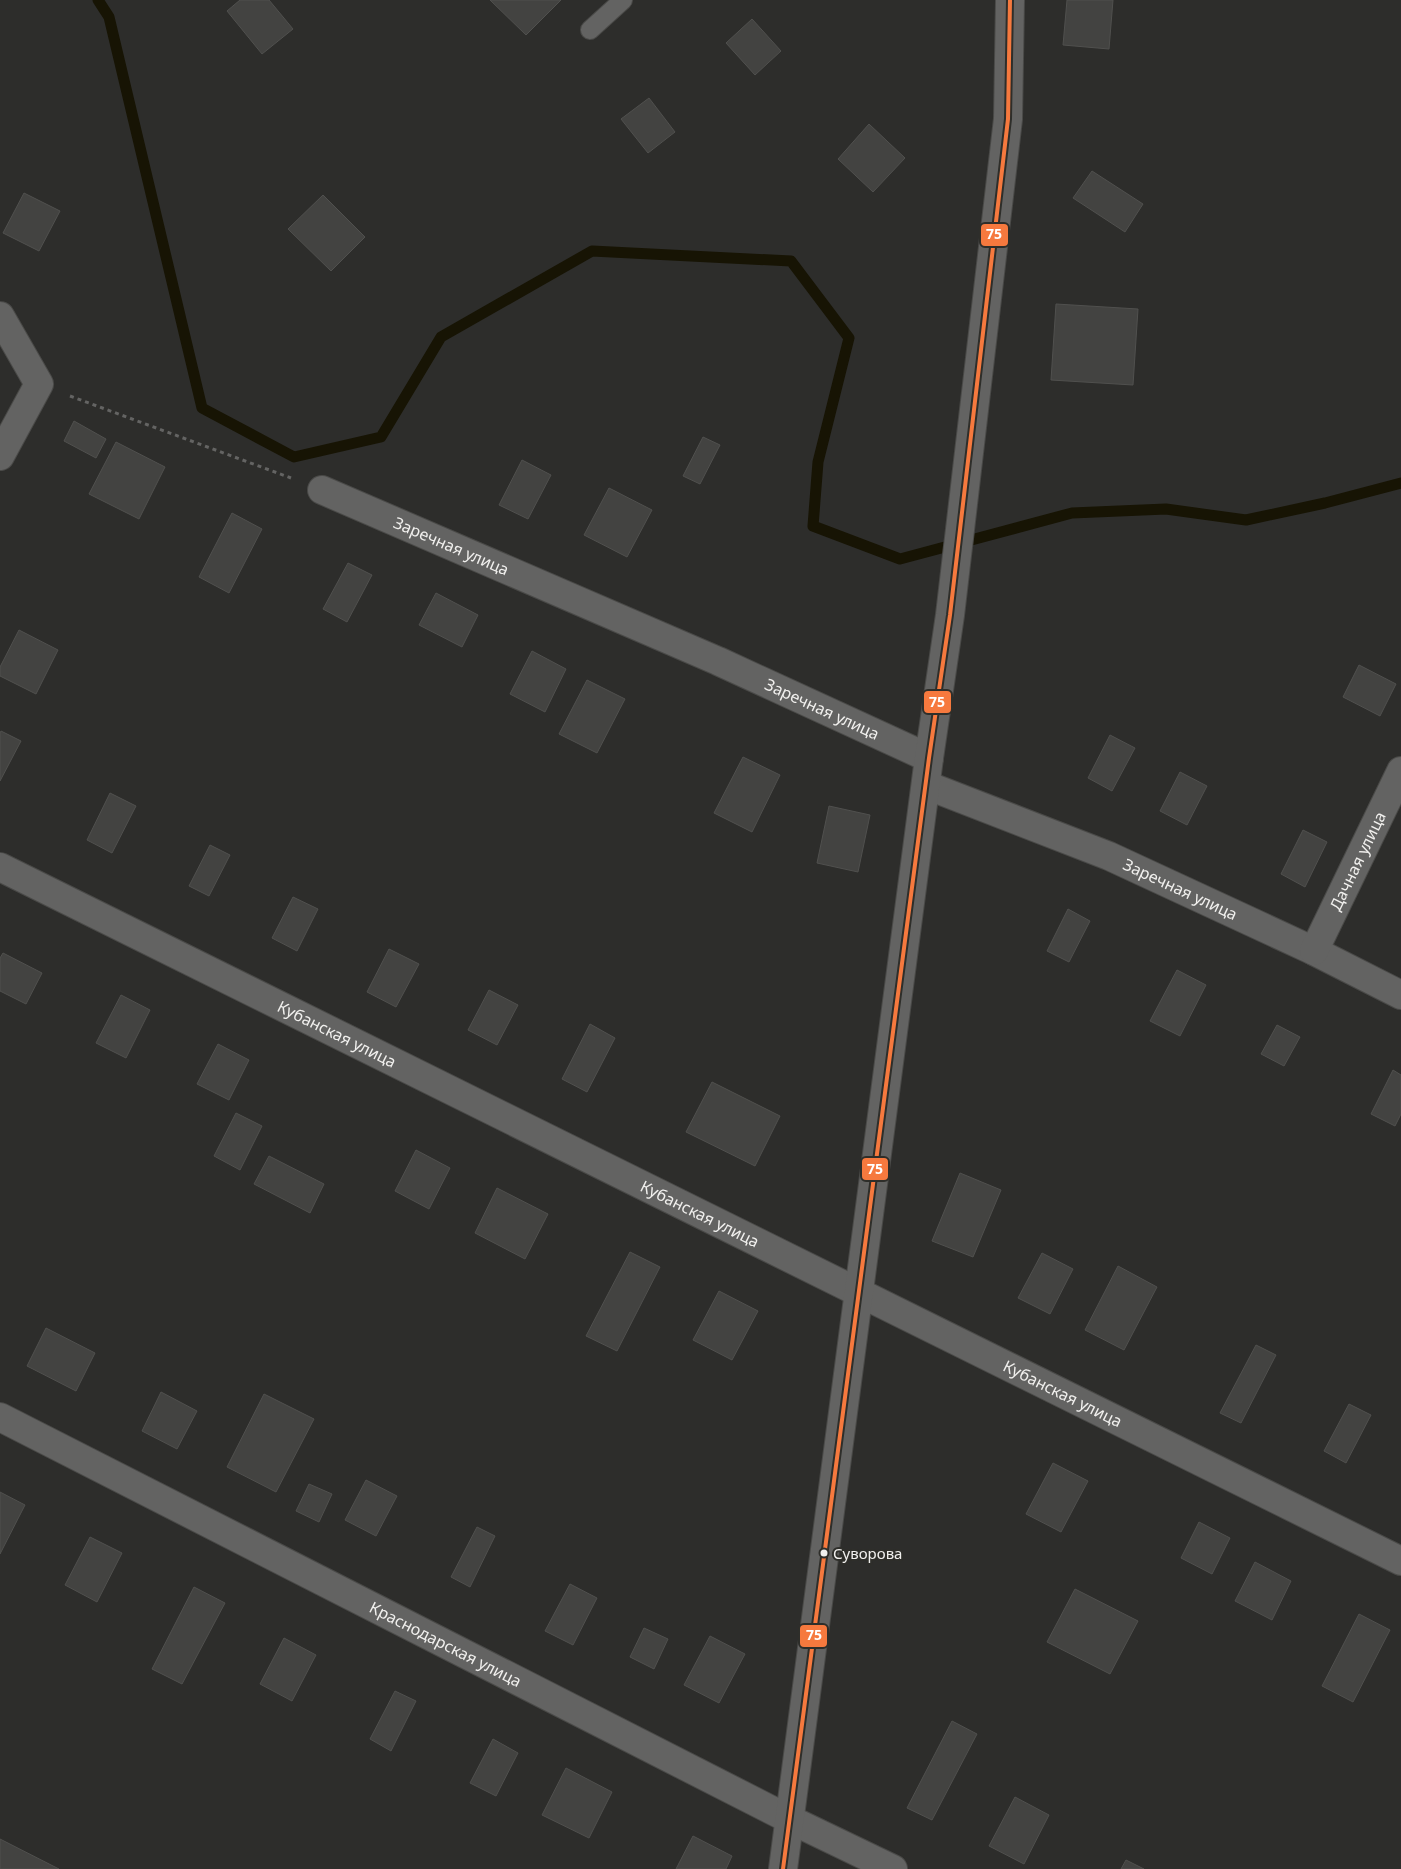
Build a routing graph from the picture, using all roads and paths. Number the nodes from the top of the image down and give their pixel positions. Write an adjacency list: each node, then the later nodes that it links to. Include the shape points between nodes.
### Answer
1 (623, 0): 3 (lane)
2 (1010, 0): 8 (street, via 1008,119 950,615)
3 (590, 30)
4 (0, 316): 5 (street)
5 (39, 384): 6 (street); 7 (path)
6 (0, 456)
7 (322, 490): 8 (street, Заречная улица, via 718,661)
8 (929, 758): 10 (street)
9 (1401, 771): 12 (street, Дачная улица)
10 (926, 785): 12 (street, Заречная улица, via 1109,856); 14 (street)
11 (0, 867): 14 (street, Кубанская улица)
12 (1314, 951): 13 (street, Заречная улица)
13 (1401, 995)
14 (860, 1292): 16 (street, Кубанская улица); 17 (street)
15 (0, 1417): 17 (street, Краснодарская улица)
16 (1401, 1560)
17 (789, 1818): 18 (street); 19 (street, Краснодарская улица)
18 (783, 1869)
19 (893, 1869)

